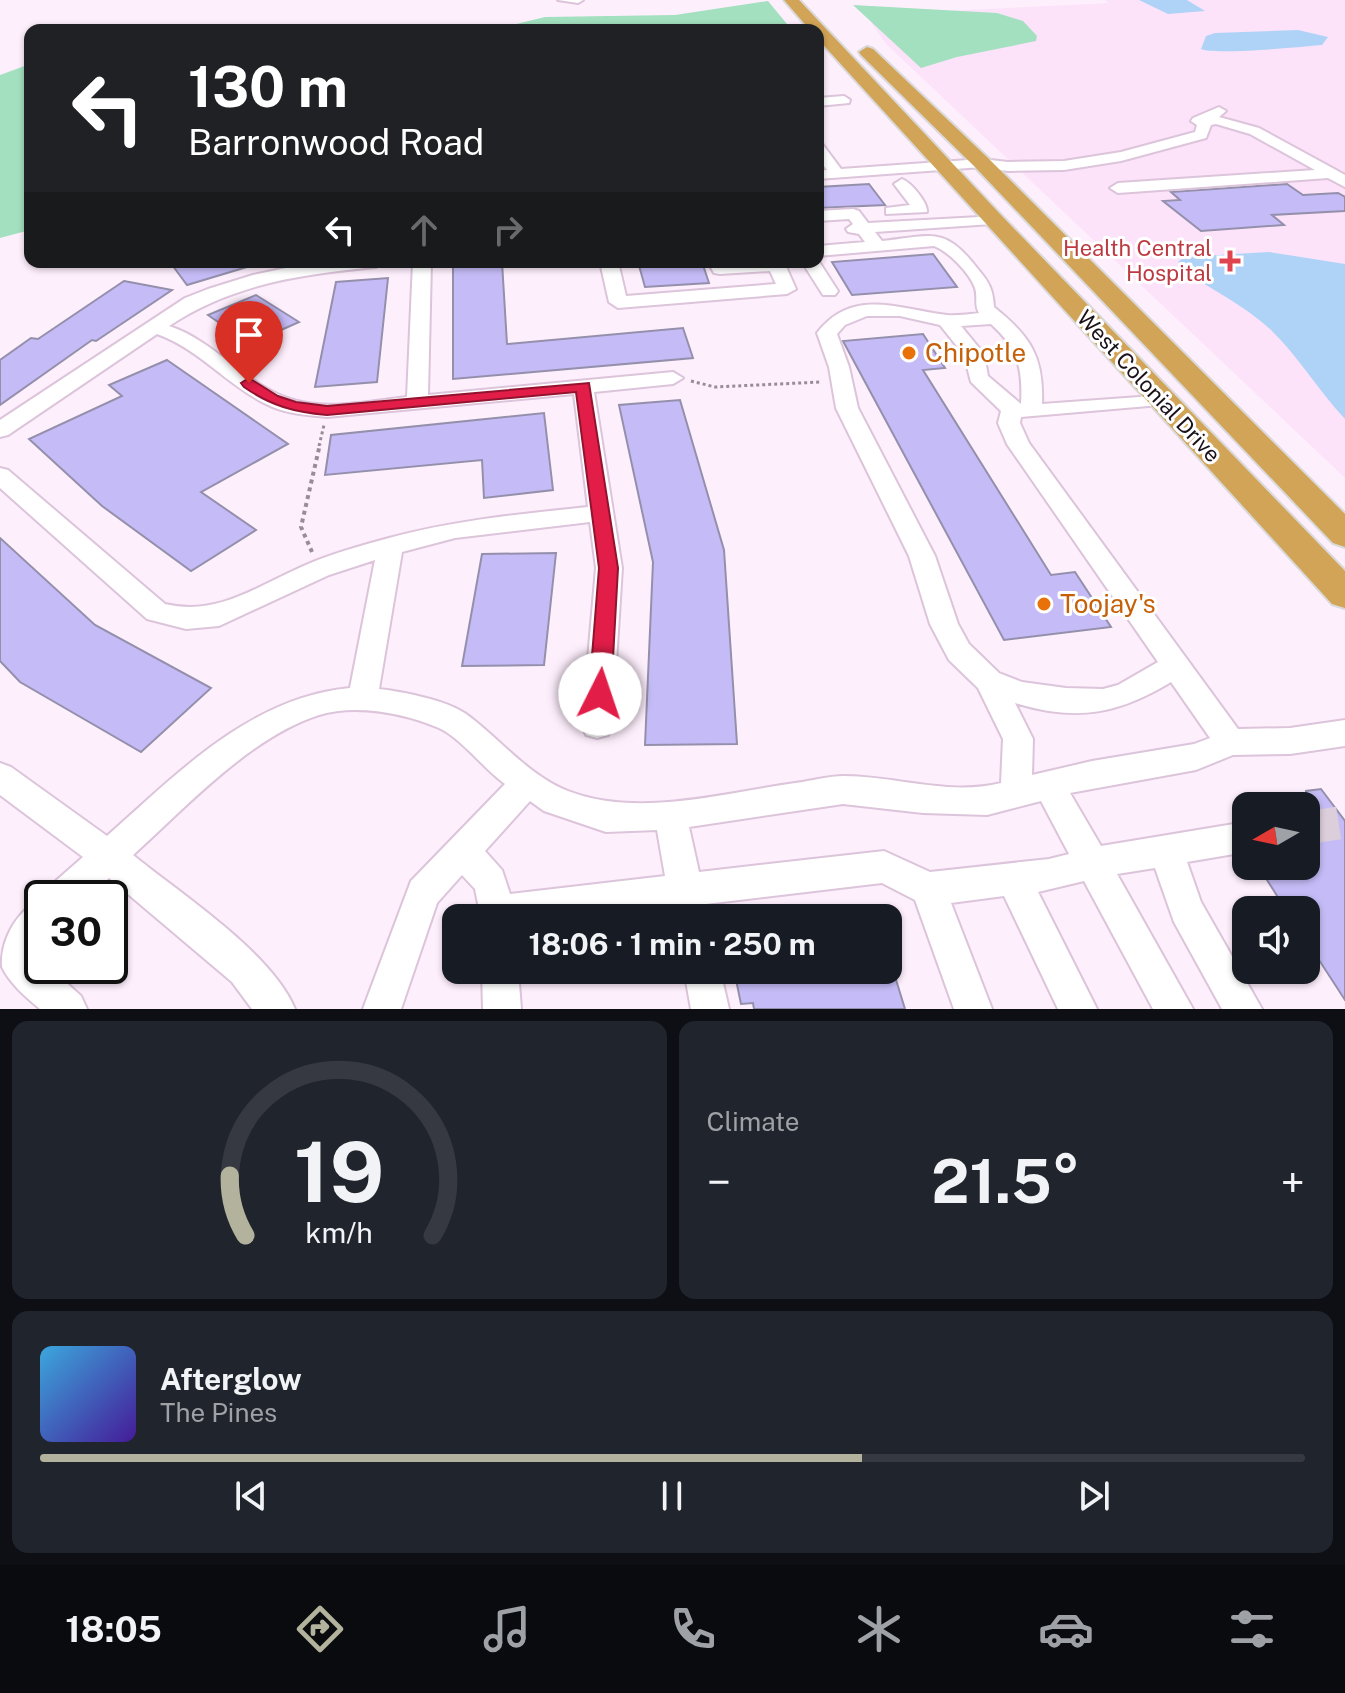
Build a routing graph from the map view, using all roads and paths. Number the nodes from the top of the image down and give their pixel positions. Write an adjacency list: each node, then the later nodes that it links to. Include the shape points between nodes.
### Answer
1 (563, 0): 2 (street)
2 (578, 0)
3 (791, 0): 4 (highway, West Colonial Drive)
4 (813, 24)
5 (824, 36): 16 (highway, West Colonial Drive)
6 (855, 40): 15 (highway, West Colonial Drive)
7 (844, 100): 8 (street)
8 (824, 102)
9 (1219, 111): 10 (street)
10 (1205, 120): 11 (street); 13 (street, via 1201,135); 19 (street, via 1249,129 1284,144)
11 (1180, 124)
12 (1155, 132): 15 (street, via 1118,143 993,155)
13 (1138, 153): 15 (street, via 1033,166); 21 (street)
14 (824, 158): 17 (street)
15 (982, 163): 16 (street); 49 (highway, West Colonial Drive)
16 (944, 165): 17 (street); 25 (highway, West Colonial Drive)
17 (837, 174): 18 (street)
18 (824, 175)
19 (1341, 179): 21 (street)
20 (902, 184): 23 (street, via 921,209)
21 (1185, 184): 22 (street, via 1150,180)
22 (1118, 188)
23 (853, 214): 24 (street); 26 (street)
24 (824, 216)
25 (992, 219): 26 (street); 42 (highway, West Colonial Drive)
26 (865, 228): 27 (street); 28 (street)
27 (824, 232)
28 (877, 246): 29 (street); 36 (street, via 936,241 953,248 984,288 985,309)
29 (824, 250)
30 (307, 268): 38 (street, via 225,287)
31 (422, 268): 43 (street)
32 (610, 268): 33 (street, via 618,302 787,289)
33 (777, 268)
34 (815, 268): 35 (street)
35 (829, 291)
36 (996, 318): 37 (street); 44 (street, via 1031,358)
37 (947, 321): 40 (street, via 875,310 840,321 827,333); 44 (street, via 974,354 978,378)
38 (154, 327): 45 (street, via 179,334 273,400); 46 (street)
39 (673, 378): 40 (path, via 715,387); 41 (street)
40 (840, 381): 54 (street, via 847,408 922,556 944,624 959,652)
41 (583, 386): 43 (street); 48 (street)
42 (1160, 399): 44 (street); 52 (highway, West Colonial Drive)
43 (417, 402): 45 (street)
44 (1022, 410): 53 (street, via 1009,423 1018,444)
45 (327, 411): 51 (path, via 301,527)
46 (0, 430)
47 (0, 475): 51 (street, via 157,612 186,619 219,616)
48 (602, 513): 50 (street, via 455,530); 56 (street, via 609,568)
49 (1345, 535)
50 (390, 546): 51 (street); 55 (street)
51 (320, 569)
52 (1345, 594)
53 (1176, 665): 54 (street, via 1127,694 1103,701 1020,693); 58 (street)
54 (989, 681): 62 (street, via 1018,739)
55 (363, 699): 60 (street, via 405,704 453,721); 67 (street, via 317,703 278,720 215,760)
56 (597, 726)
57 (1345, 733): 58 (street)
58 (1231, 743): 61 (street, via 1196,757)
59 (0, 777): 67 (street)
60 (527, 782): 63 (street, via 555,801 606,817); 65 (street)
61 (1049, 786): 62 (street); 68 (street)
62 (1016, 794): 63 (street, via 987,801 843,790)
63 (670, 815): 73 (street)
64 (1232, 839): 66 (street)
65 (463, 851): 72 (street, via 490,881); 81 (street, via 423,893)
66 (1166, 851): 68 (street); 87 (street, via 1186,910)
67 (107, 855): 70 (street); 80 (street, via 245,969)
68 (1092, 863): 69 (street); 86 (street)
69 (1013, 879): 71 (street); 85 (street)
70 (81, 880)
71 (928, 889): 73 (street, via 884,867); 84 (street)
72 (495, 904)
73 (688, 904)
74 (24, 933): 75 (street, via 16,957)
75 (24, 967)
76 (39, 984): 79 (street)
77 (501, 984): 82 (street)
78 (705, 984): 83 (street)
79 (68, 1009)
80 (276, 1009)
81 (382, 1009)
82 (502, 1009)
83 (710, 1009)
84 (973, 1009)
85 (1078, 1009)
86 (1174, 1009)
87 (1243, 1009)

